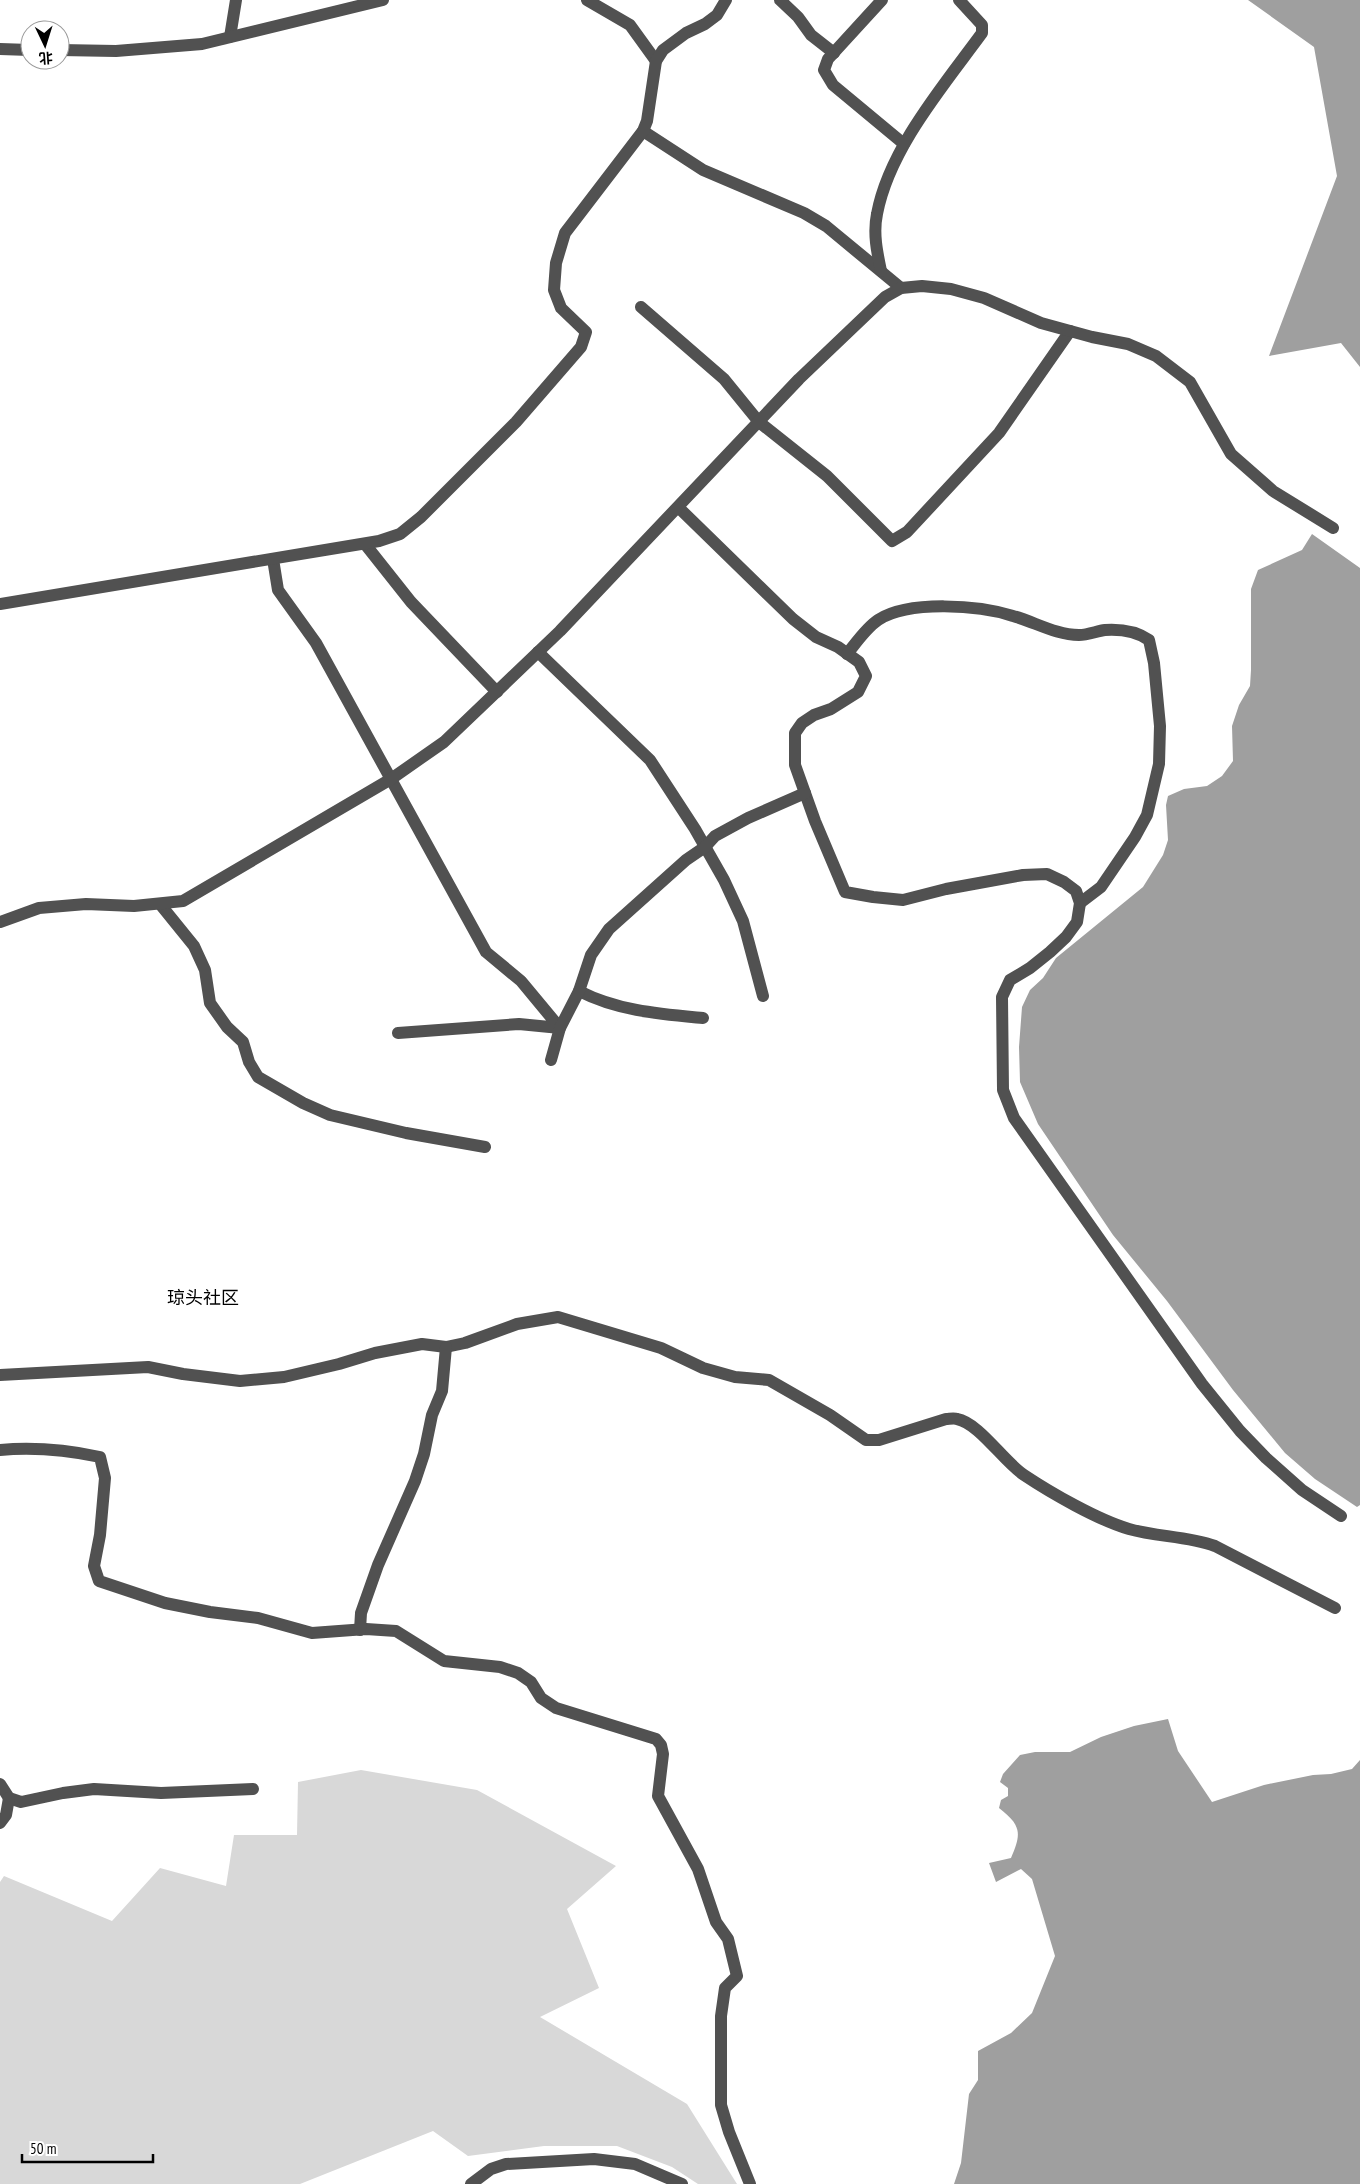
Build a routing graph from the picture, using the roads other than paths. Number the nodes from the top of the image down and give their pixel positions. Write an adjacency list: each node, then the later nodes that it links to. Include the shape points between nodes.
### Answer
1 (236, 0): 8 (street)
2 (383, 0): 8 (street)
3 (587, 0): 13 (street, via 630,25)
4 (726, 0): 13 (street, via 717,15 663,50)
5 (780, 0): 12 (street, via 811,35)
6 (882, 0): 12 (street)
7 (959, 0): 15 (street, via 982,25 982,33)
8 (230, 37): 11 (street, via 202,44)
9 (0, 49): 10 (street)
10 (20, 50)
11 (70, 50)
12 (834, 53): 15 (street, via 824,70 833,85)
13 (656, 61): 14 (street)
14 (643, 132): 16 (street, via 703,170 804,213 826,226); 23 (street, via 565,233 556,263 554,290 561,308 586,332 581,347 516,422 422,517 400,534)
15 (904, 144): 16 (street, via 877,215 875,235)
16 (881, 271): 17 (street)
17 (901, 288): 19 (street, via 951,289); 20 (street, via 885,297)
18 (641, 307): 20 (street, via 724,380)
19 (1070, 331): 20 (street, via 999,433 907,532 892,541 827,476); 22 (street, via 1128,344 1156,356 1190,382 1231,454 1273,491)
20 (759, 422): 21 (street)
21 (679, 508): 26 (street); 27 (street, via 793,619 816,637)
22 (1333, 528)
23 (365, 544): 24 (street); 28 (street, via 411,602)
24 (273, 559): 25 (street); 29 (street, via 278,590 316,643)
25 (0, 604)
26 (538, 652): 28 (street); 31 (street, via 650,760)
27 (847, 654): 30 (street, via 858,662 866,676 858,692 831,709 814,715 795,733 795,765); 32 (street, via 878,620 900,611 948,607 1013,616 1031,624 1079,635 1106,630 1136,632 1148,640 1154,663 1160,726 1158,764 1147,815 1101,887)
28 (497, 692): 29 (street, via 444,742)
29 (391, 779): 33 (street, via 183,901); 38 (street, via 486,952 521,981)
30 (805, 793): 31 (street, via 740,822 715,836); 32 (street, via 845,892 903,900 1023,874 1047,874 1076,891)
31 (705, 847): 35 (street, via 609,928 591,955); 36 (street, via 743,921)
32 (1080, 903): 45 (street, via 1077,922 1066,937 1030,968 1010,980 1002,997 1003,1090 1014,1118 1185,1361 1240,1431 1302,1490)
33 (160, 904): 34 (street, via 39,908); 41 (street, via 194,946 205,970 210,1003 227,1027 243,1042 258,1077 330,1115)
34 (0, 922)
35 (579, 991): 37 (street, via 599,1001 634,1010); 38 (street)
36 (762, 996)
37 (702, 1018)
38 (560, 1028): 39 (street, via 518,1024); 40 (street)
39 (398, 1033)
40 (551, 1060)
41 (485, 1147)
42 (446, 1347): 43 (street, via 422,1344 284,1377 240,1381 148,1367); 46 (street, via 517,1324 558,1317 661,1348 703,1368 735,1377 769,1380 866,1440 879,1440 957,1419 971,1426 1021,1473 1084,1509 1128,1529 1195,1538); 47 (street, via 442,1392 432,1416 424,1454 378,1565 361,1612)
43 (0, 1375)
44 (0, 1450): 47 (street, via 23,1448 100,1457 105,1478 94,1566 99,1581 165,1604 258,1618 312,1633)
45 (1341, 1516)
46 (1335, 1608)
47 (360, 1630): 54 (street, via 396,1631 444,1661 500,1667 518,1673 531,1682 541,1698 556,1708 626,1728 656,1739 661,1745 663,1754 658,1796 698,1869 716,1922 728,1939 737,1976 725,1988 721,2016 721,2105)
48 (0, 1784): 50 (street)
49 (253, 1789): 50 (street, via 161,1793 94,1789 20,1802)
50 (9, 1798): 51 (street, via 6,1815)
51 (0, 1823)
52 (471, 2184): 53 (street, via 491,2169 506,2164 594,2159 635,2164)
53 (682, 2184)
54 (750, 2184)

